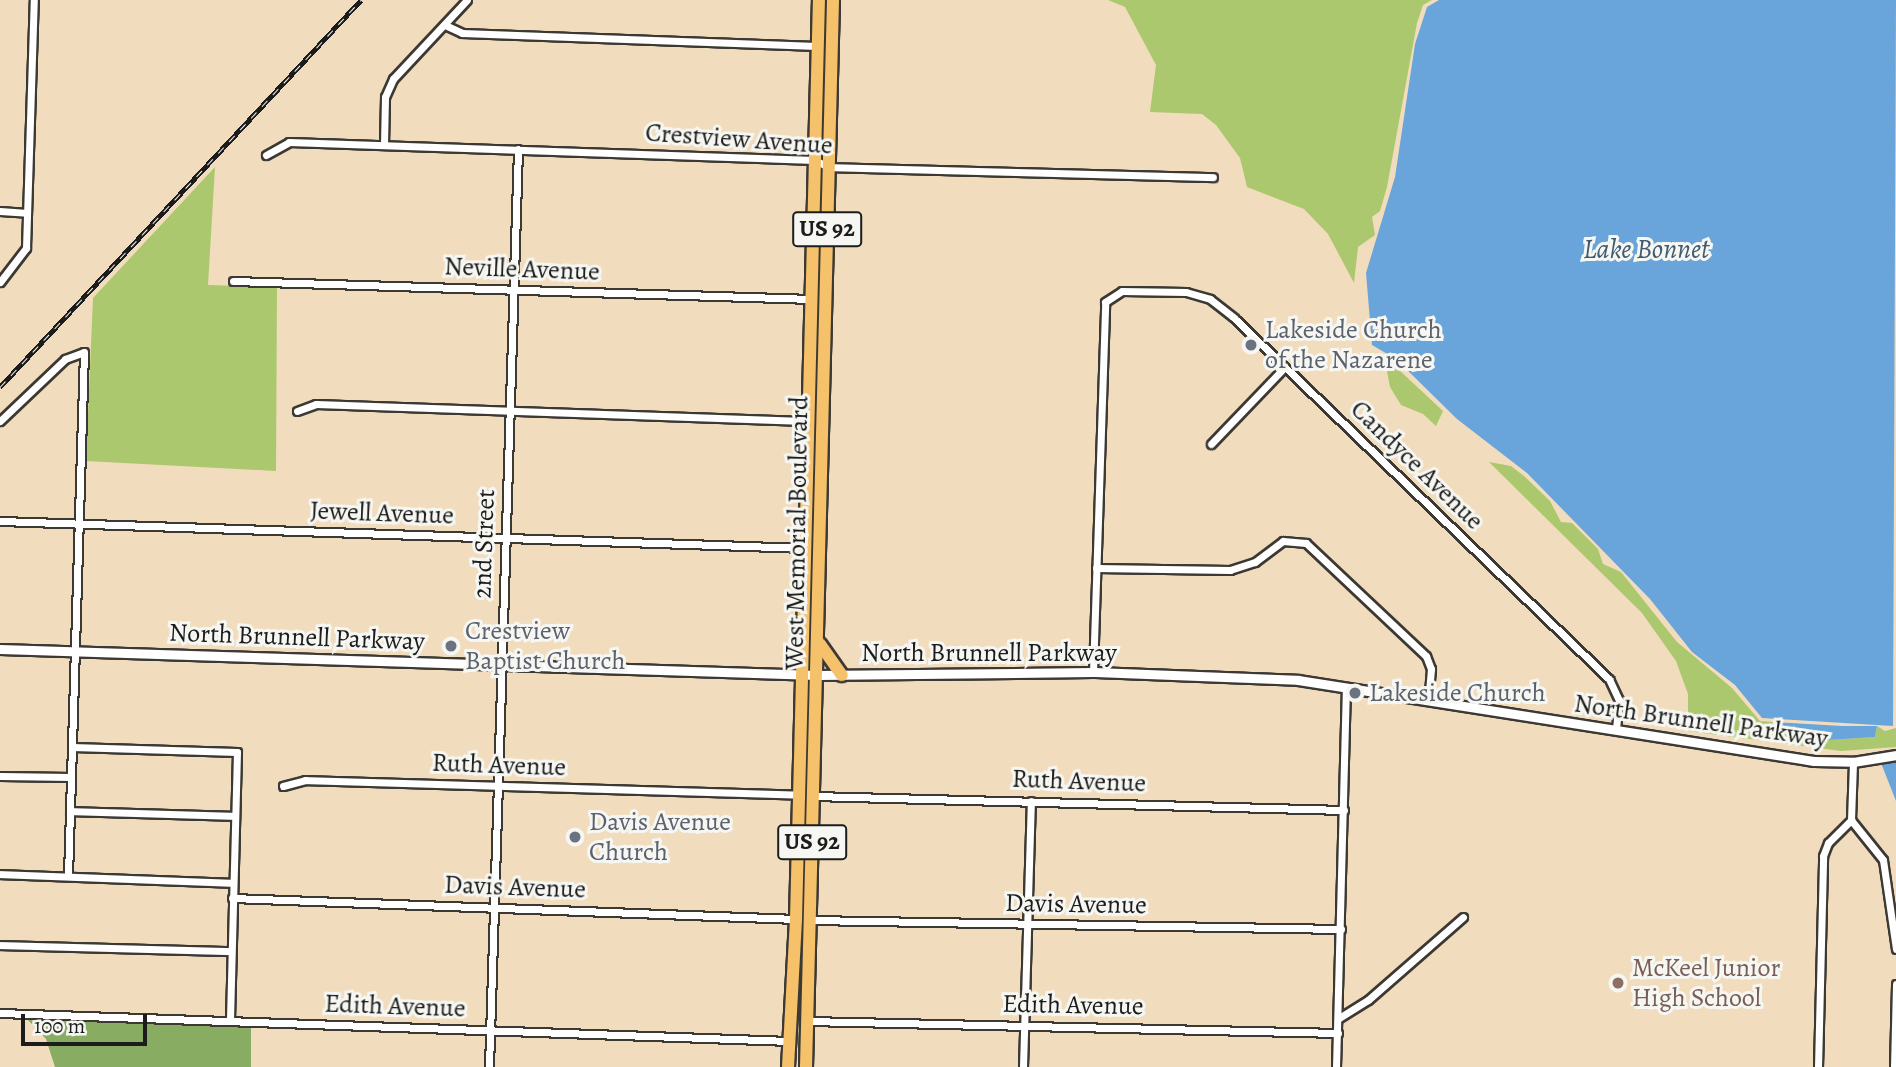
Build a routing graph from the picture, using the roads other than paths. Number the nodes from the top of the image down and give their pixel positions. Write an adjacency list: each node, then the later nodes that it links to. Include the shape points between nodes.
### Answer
1 (34, 0): 16 (street)
2 (467, 0): 6 (street)
3 (819, 0): 8 (main road, West Memorial Boulevard / US 92)
4 (827, 0): 7 (main road)
5 (833, 0): 7 (main road, West Memorial Boulevard / US 92)
6 (445, 24): 8 (street, via 462,33); 9 (street, via 387,89)
7 (832, 42): 13 (main road, West Memorial Boulevard / US 92)
8 (817, 46): 12 (main road, West Memorial Boulevard / US 92)
9 (384, 145): 10 (street, Crestview Avenue); 11 (street, Crestview Avenue, via 289,142)
10 (517, 149): 12 (street, Crestview Avenue); 19 (street, 2nd Street)
11 (266, 155)
12 (815, 160): 13 (street, Crestview Avenue); 20 (main road, West Memorial Boulevard / US 92)
13 (828, 167): 14 (street, Crestview Avenue); 27 (main road, West Memorial Boulevard / US 92)
14 (1213, 177)
15 (0, 211): 16 (street)
16 (27, 213): 18 (street, via 24,256)
17 (233, 281): 19 (street, Neville Avenue)
18 (0, 282)
19 (514, 289): 20 (street, Neville Avenue); 23 (street, 2nd Street)
20 (811, 299): 22 (main road, West Memorial Boulevard / US 92)
21 (1284, 368): 28 (street); 34 (street, Candyce Avenue, via 1210,299 1186,292 1122,291 1109,296 1103,308); 45 (street, Candyce Avenue, via 1609,679 1619,700)
22 (808, 388): 26 (main road, West Memorial Boulevard / US 92); 27 (main road)
23 (509, 410): 24 (street, via 316,404); 26 (street); 32 (street, 2nd Street)
24 (297, 411)
25 (0, 421): 31 (street, via 65,359 84,352)
26 (807, 421): 29 (main road); 33 (main road, West Memorial Boulevard / US 92)
27 (822, 423): 29 (main road, West Memorial Boulevard / US 92)
28 (1211, 444)
29 (821, 458): 35 (main road, West Memorial Boulevard / US 92)
30 (0, 522): 31 (street, Jewell Avenue)
31 (79, 524): 32 (street, Jewell Avenue); 37 (street)
32 (505, 538): 33 (street, Jewell Avenue); 38 (street, 2nd Street)
33 (804, 548): 40 (main road, West Memorial Boulevard / US 92)
34 (1096, 568): 39 (street); 44 (street, via 1230,570 1255,562 1283,541 1306,543 1426,656 1431,669)
35 (818, 638): 41 (main road, West Memorial Boulevard / US 92); 42 (main road, via 826,658)
36 (0, 649): 37 (street, North Brunnell Parkway)
37 (75, 651): 38 (street, North Brunnell Parkway); 46 (street)
38 (501, 665): 40 (street, North Brunnell Parkway); 52 (street, 2nd Street)
39 (1093, 672): 42 (street, North Brunnell Parkway); 43 (street, North Brunnell Parkway, via 1298,680)
40 (801, 674): 41 (street, North Brunnell Parkway); 53 (main road, West Memorial Boulevard / US 92)
41 (817, 675): 42 (street, North Brunnell Parkway); 54 (main road, West Memorial Boulevard / US 92)
42 (842, 675)
43 (1346, 688): 44 (street, North Brunnell Parkway); 56 (street)
44 (1428, 701): 45 (street, North Brunnell Parkway)
45 (1616, 730): 48 (street, North Brunnell Parkway, via 1794,758)
46 (72, 747): 50 (street); 58 (street, via 237,752)
47 (1896, 755): 48 (street, North Brunnell Parkway)
48 (1853, 762): 59 (street)
49 (0, 776): 50 (street)
50 (71, 777): 57 (street)
51 (283, 786): 52 (street, Ruth Avenue, via 305,780)
52 (497, 786): 53 (street, Ruth Avenue); 65 (street, 2nd Street)
53 (798, 796): 63 (main road, West Memorial Boulevard / US 92)
54 (813, 796): 55 (street, Ruth Avenue); 68 (main road, West Memorial Boulevard / US 92)
55 (1031, 801): 56 (street, Ruth Avenue); 69 (street)
56 (1344, 810): 70 (street)
57 (69, 811): 58 (street); 61 (street)
58 (235, 816): 62 (street)
59 (1851, 820): 73 (street, via 1883,860); 89 (street, via 1828,843 1823,856)
60 (0, 874): 61 (street)
61 (68, 876): 62 (street)
62 (233, 883): 64 (street)
63 (796, 894): 67 (main road, West Memorial Boulevard / US 92); 68 (main road)
64 (232, 898): 65 (street, Davis Avenue); 74 (street)
65 (496, 908): 67 (street, Davis Avenue); 81 (street, 2nd Street)
66 (1463, 917): 77 (street, via 1368,1000)
67 (796, 919): 72 (main road); 83 (main road, West Memorial Boulevard / US 92)
68 (810, 920): 69 (street, Davis Avenue); 72 (main road, West Memorial Boulevard / US 92)
69 (1027, 923): 70 (street, Davis Avenue); 80 (street)
70 (1341, 929): 77 (street)
71 (0, 945): 74 (street)
72 (810, 947): 79 (main road, West Memorial Boulevard / US 92)
73 (1896, 949)
74 (231, 951): 78 (street)
75 (1896, 984): 90 (street)
76 (0, 1013): 78 (street, Edith Avenue)
77 (1339, 1018): 82 (street)
78 (230, 1021): 81 (street, Edith Avenue)
79 (807, 1021): 80 (street, Edith Avenue); 86 (main road, West Memorial Boulevard / US 92)
80 (1025, 1025): 82 (street, Edith Avenue); 87 (street)
81 (492, 1030): 83 (street, Edith Avenue); 84 (street, 2nd Street)
82 (1338, 1033): 88 (street)
83 (790, 1041): 85 (main road, US 92)
84 (489, 1067)
85 (788, 1067)
86 (806, 1067)
87 (1023, 1067)
88 (1336, 1067)
89 (1818, 1067)
90 (1894, 1067)

